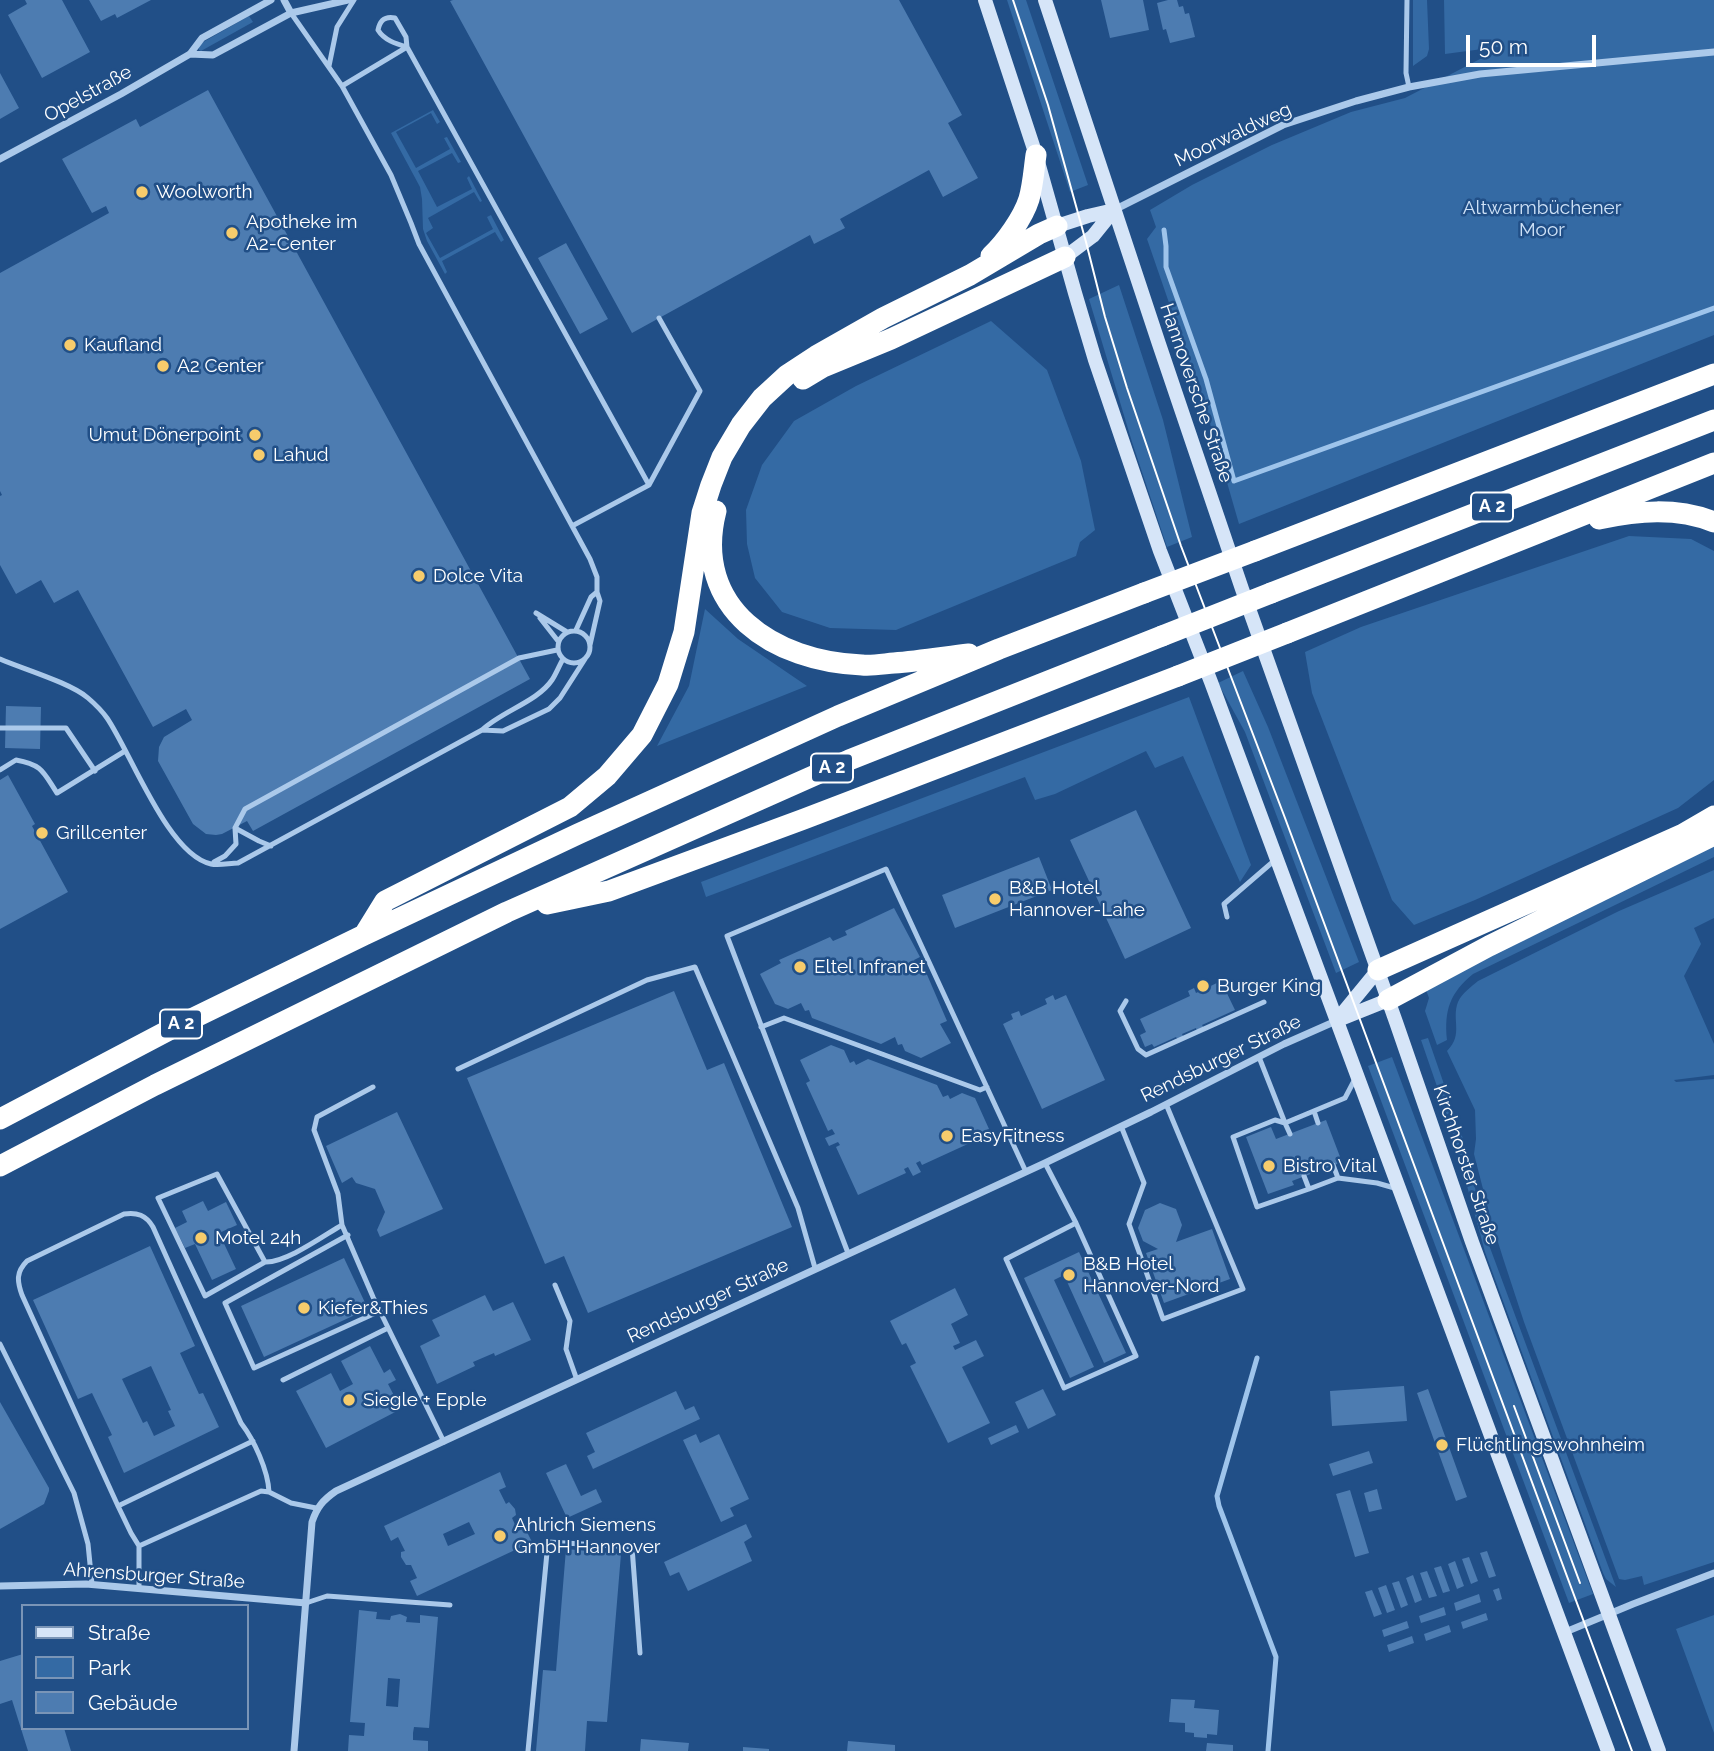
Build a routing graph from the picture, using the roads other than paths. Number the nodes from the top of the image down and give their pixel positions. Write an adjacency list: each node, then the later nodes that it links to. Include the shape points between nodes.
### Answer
1 (271, 0): 11 (street, Opelstraße, via 202,38)
2 (284, 0): 8 (street)
3 (348, 0): 8 (street, Opelstraße)
4 (354, 0): 12 (lane, via 337,27)
5 (985, 0): 15 (main road)
6 (1045, 0): 17 (main road, Hannoversche Straße)
7 (1407, 0): 14 (lane)
8 (291, 13): 11 (street, Opelstraße, via 213,55); 12 (lane)
9 (407, 47): 9 (lane, via 381,35 378,30 384,18 395,18); 13 (lane); 25 (lane)
10 (1714, 52): 14 (street, Moorwaldweg, via 1480,74)
11 (190, 54): 16 (street, Opelstraße)
12 (328, 66): 13 (lane)
13 (342, 86): 27 (lane, via 391,175 419,244)
14 (1409, 88): 17 (street, Moorwaldweg, via 1283,125)
15 (1036, 155): 18 (main road); 20 (highway, via 1025,209 1000,247)
16 (0, 159)
17 (1114, 210): 18 (main road); 19 (main road, via 1093,236); 29 (main road, Hannoversche Straße)
18 (1057, 226): 19 (main road); 20 (highway)
19 (1065, 257): 35 (highway, via 795,384 750,431 722,488 715,515 713,559 730,606 756,633 788,650 822,662 864,665); 49 (main road, via 1155,538)
20 (970, 275): 53 (highway, via 816,356 787,375 741,425 722,457 702,513 684,632 668,684 642,735 607,776 570,807 385,901)
21 (659, 318): 25 (lane, via 700,391)
22 (1714, 374): 35 (highway, A 2, bridge)
23 (1714, 421): 51 (highway, A 2, bridge, via 849,760)
24 (1714, 463): 28 (highway)
25 (649, 485): 27 (lane)
26 (1714, 522): 28 (highway, via 1689,514 1646,511)
27 (572, 526): 30 (lane, via 597,577)
28 (1526, 538): 51 (highway, bridge, via 1178,676 609,891)
29 (1242, 589): 54 (main road, Kirchhorster Straße)
30 (597, 592): 31 (lane); 34 (lane, via 600,601)
31 (576, 631): 32 (lane); 34 (lane, via 588,638)
32 (567, 632): 33 (lane); 33 (lane, via 536,613)
33 (558, 641): 36 (lane)
34 (590, 645): 39 (lane)
35 (999, 649): 53 (highway, A 2, via 838,716)
36 (558, 650): 38 (lane); 46 (lane, via 519,658 245,808)
37 (0, 659): 42 (lane, via 87,697 106,717)
38 (563, 659): 39 (lane, via 571,663); 41 (lane, via 538,694)
39 (585, 659): 41 (lane, via 549,709 503,731)
40 (0, 729): 44 (lane, via 66,728)
41 (482, 730): 48 (lane)
42 (125, 751): 44 (lane); 50 (lane, via 168,828 186,849)
43 (0, 770): 44 (lane, via 16,760 33,763 57,793)
44 (95, 771)
45 (1714, 816): 54 (highway)
46 (235, 828): 48 (lane); 50 (lane, via 236,844)
47 (1714, 835): 55 (highway)
48 (271, 846): 50 (lane, via 238,863)
49 (1276, 858): 52 (lane, via 1224,904); 58 (main road)
50 (211, 864)
51 (507, 912): 74 (highway, A 2)
52 (1227, 917)
53 (364, 935): 67 (highway, A 2, via 170,1029)
54 (1378, 970): 55 (main road, Kirchhorster Straße); 58 (main road)
55 (1388, 1000): 58 (main road); 104 (main road, Kirchhorster Straße)
56 (1126, 1001): 57 (lane, via 1120,1011 1138,1049 1146,1055)
57 (1264, 1002)
58 (1337, 1020): 60 (street, Rendsburger Straße); 62 (main road)
59 (761, 1027): 64 (lane, via 784,1018 979,1090); 64 (lane, via 727,936 886,869); 83 (lane)
60 (1259, 1057): 65 (street, Rendsburger Straße); 68 (lane)
61 (458, 1069): 85 (lane, via 646,979 695,967 798,1208)
62 (1357, 1075): 66 (lane, via 1345,1098); 79 (main road)
63 (373, 1087): 81 (lane, via 317,1117 315,1124 338,1194)
64 (987, 1087): 75 (lane)
65 (1166, 1104): 70 (street, Rendsburger Straße); 70 (lane, via 1243,1289 1163,1319 1129,1224 1144,1184)
66 (1314, 1111): 68 (lane); 69 (lane)
67 (0, 1119)
68 (1285, 1123): 71 (lane); 78 (lane, via 1275,1120 1233,1138 1257,1207)
69 (1318, 1123)
70 (1121, 1126): 72 (street, Rendsburger Straße)
71 (1290, 1134)
72 (1045, 1163): 75 (street, Rendsburger Straße); 80 (lane)
73 (1334, 1165): 77 (lane)
74 (0, 1166)
75 (1026, 1172): 83 (street, Rendsburger Straße)
76 (1304, 1176): 78 (lane)
77 (1338, 1178): 78 (lane); 79 (lane)
78 (1308, 1189)
79 (1400, 1190): 105 (main road)
80 (1076, 1223): 80 (lane, via 1136,1356 1064,1388 1006,1259)
81 (342, 1225): 82 (lane); 84 (lane, via 284,1258)
82 (348, 1235): 87 (lane); 87 (lane, via 225,1303 254,1368)
83 (848, 1253): 85 (street, Rendsburger Straße)
84 (265, 1262): 84 (lane, via 217,1174 158,1199 205,1296)
85 (815, 1268): 91 (street, Rendsburger Straße)
86 (555, 1285): 91 (lane, via 570,1321 566,1349)
87 (380, 1311): 88 (lane)
88 (388, 1328): 90 (lane); 93 (lane)
89 (0, 1344): 99 (lane, via 74,1493 88,1544)
90 (283, 1380)
91 (577, 1380): 93 (street, Rendsburger Straße)
92 (253, 1441): 94 (lane); 95 (lane); 95 (lane, via 149,1221 138,1214 124,1214 27,1261 18,1280)
93 (444, 1442): 96 (street, Rendsburger Straße, via 336,1492)
94 (269, 1492): 96 (lane); 97 (lane, via 261,1491)
95 (118, 1506): 97 (lane)
96 (316, 1508): 102 (street)
97 (139, 1546): 101 (lane)
98 (1714, 1573): 104 (street)
99 (92, 1584): 100 (street, Ahrensburger Straße); 101 (street, Ahrensburger Straße)
100 (0, 1586)
101 (139, 1588): 102 (street, Ahrensburger Straße)
102 (306, 1602): 103 (lane, via 327,1596); 107 (street)
103 (450, 1605)
104 (1609, 1614): 105 (street); 110 (main road, Kirchhorster Straße)
105 (1563, 1633): 109 (main road)
106 (640, 1653): 108 (lane, via 632,1547 548,1542)
107 (294, 1751)
108 (528, 1751)
109 (1608, 1751)
110 (1659, 1751)

